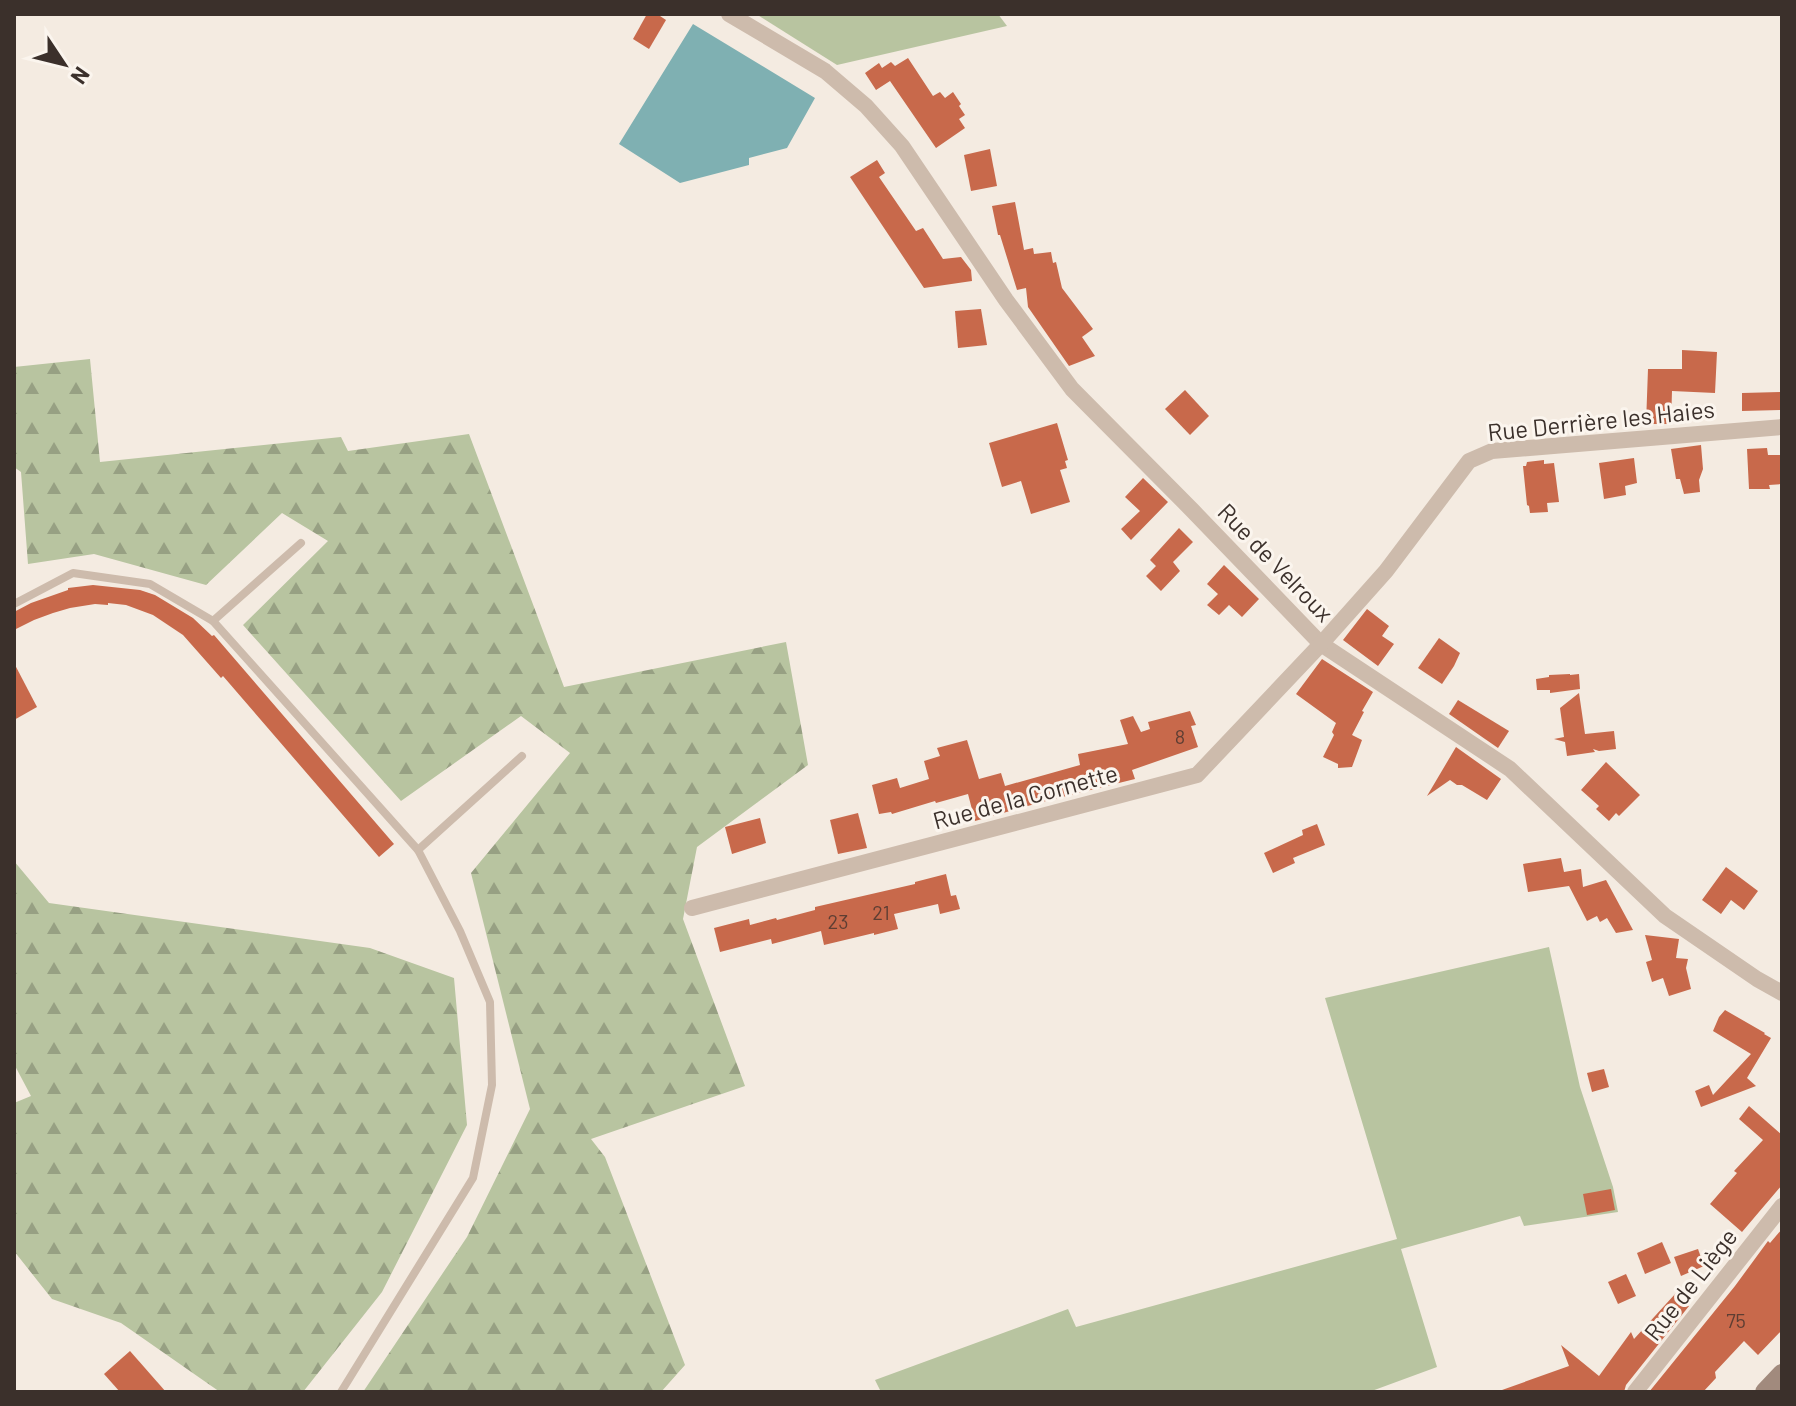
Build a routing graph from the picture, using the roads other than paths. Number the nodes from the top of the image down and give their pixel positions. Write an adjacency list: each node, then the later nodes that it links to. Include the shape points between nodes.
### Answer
1 (729, 14): 6 (street, Rue de Velroux, via 825,71 866,106 902,146 1072,389)
2 (1782, 427): 6 (street, Rue Derrière les Haies, via 1492,451 1469,461 1386,571)
3 (301, 543): 5 (lane)
4 (14, 604): 5 (lane, via 73,573 150,584)
5 (213, 621): 8 (lane)
6 (1321, 644): 9 (street, Rue de la Cornette, via 1197,775); 10 (street, Rue de Velroux, via 1510,769 1665,916)
7 (522, 756): 8 (lane)
8 (418, 850): 13 (lane, via 490,1002 492,1085 473,1178)
9 (692, 908)
10 (1782, 993)
11 (1782, 1206): 14 (street, Rue de Liège)
12 (1782, 1374): 15 (main road)
13 (341, 1392)
14 (1635, 1392)
15 (1765, 1392)

